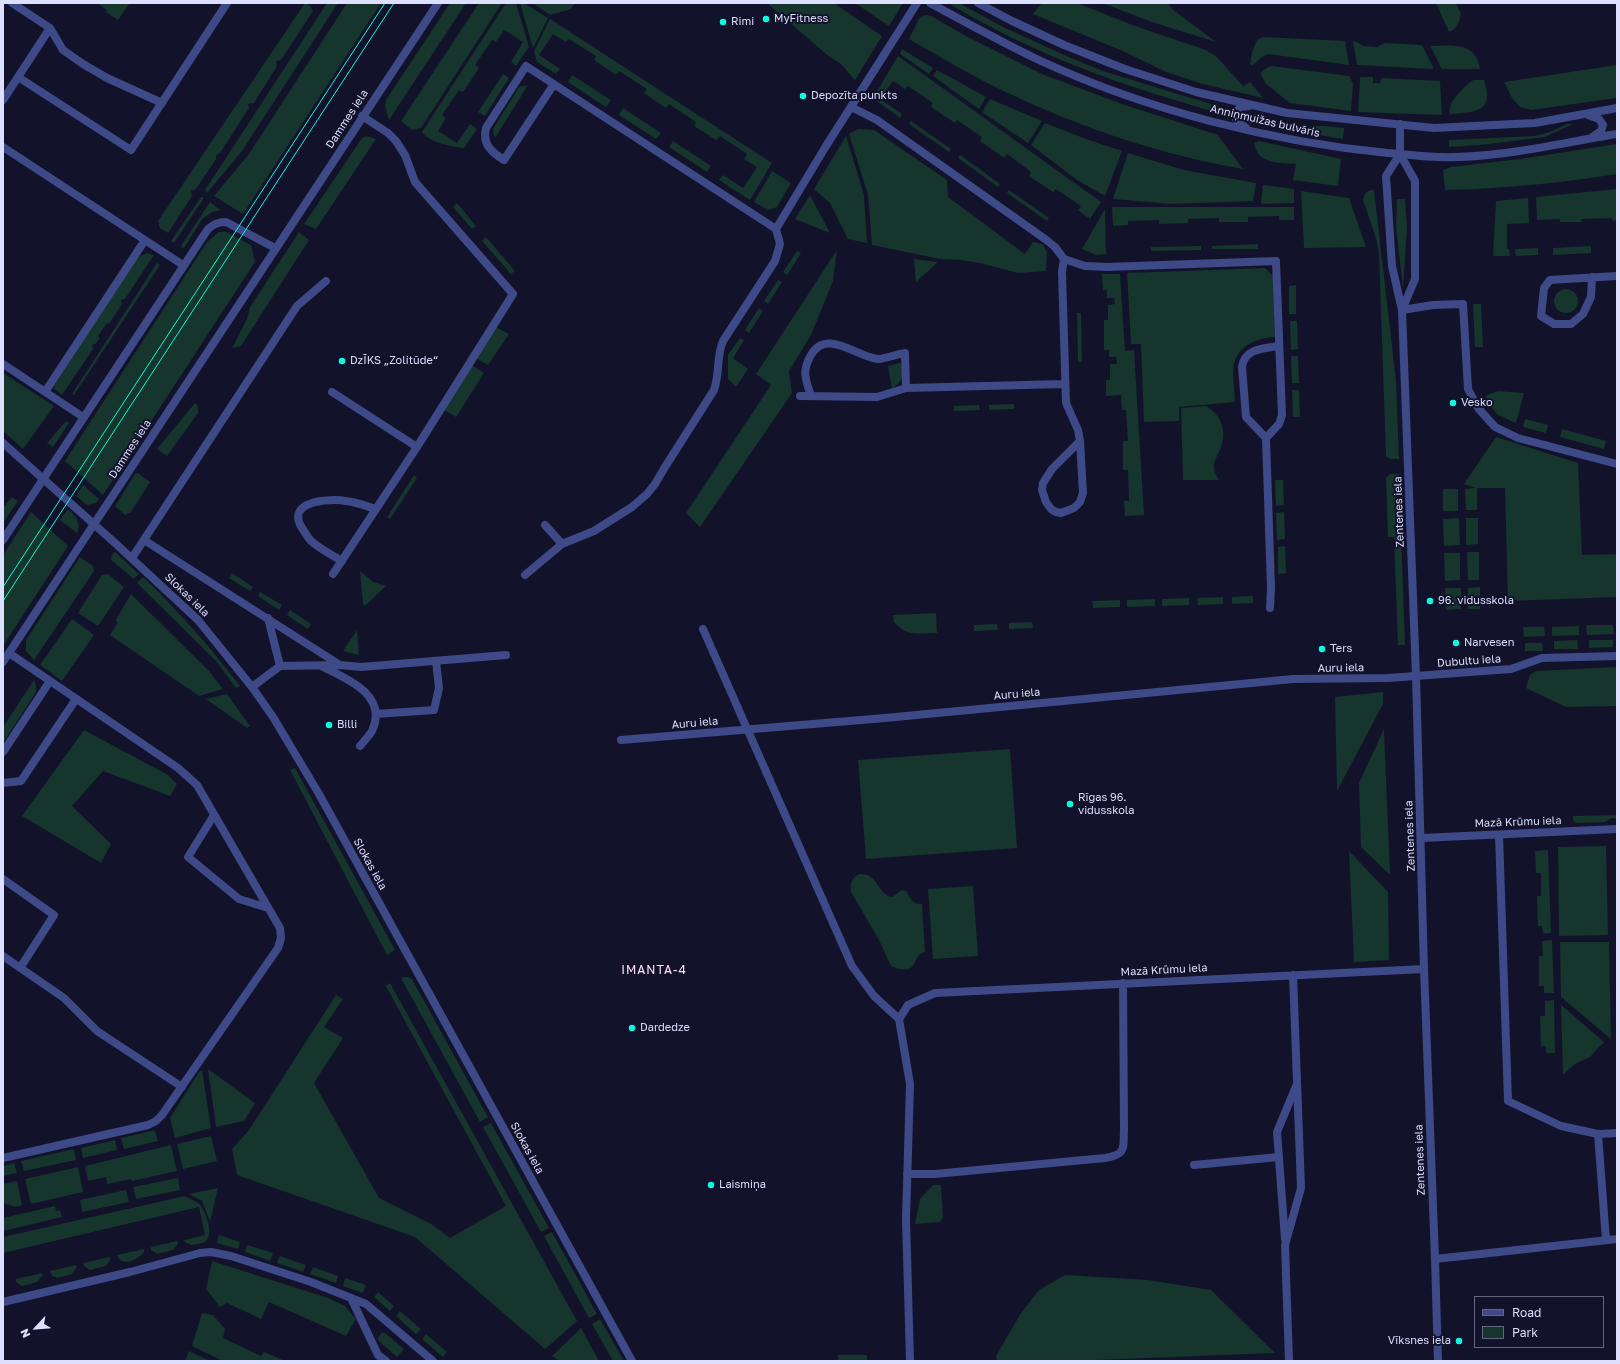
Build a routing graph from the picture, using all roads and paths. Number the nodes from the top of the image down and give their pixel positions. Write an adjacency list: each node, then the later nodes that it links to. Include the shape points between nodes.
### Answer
1 (12, 3): 7 (street)
2 (227, 3): 11 (street)
3 (438, 3): 16 (street, Dammes iela)
4 (917, 3): 13 (street)
5 (930, 3): 18 (street, Anniņmuižas bulvāris, via 1043,62 1122,94)
6 (978, 3): 12 (street, Anniņmuižas bulvāris, via 1064,45 1125,69 1196,92)
7 (50, 28): 8 (street); 11 (street, via 63,50 83,64)
8 (18, 77): 10 (street); 11 (street, via 130,150)
9 (554, 84): 9 (street, via 504,160 494,154 487,145 486,128 526,66); 23 (street)
10 (3, 100)
11 (162, 103)
12 (1254, 106): 17 (street, Anniņmuižas bulvāris, via 1287,113); 18 (street, via 1240,108 1236,113 1238,122)
13 (851, 107): 23 (street); 26 (street, via 877,120 1045,239)
14 (1617, 108): 15 (street, Anniņmuižas bulvāris)
15 (1582, 114): 17 (street, Anniņmuižas bulvāris, via 1535,123 1494,126 1434,128); 20 (street, via 1596,117 1603,125 1601,131)
16 (362, 116): 25 (street, Dammes iela); 44 (street, via 396,140 405,155 415,182 513,294)
17 (1400, 124): 22 (street, Zentenes iela)
18 (1250, 131): 22 (street, Anniņmuižas bulvāris, via 1346,149)
19 (1617, 134): 20 (street, Anniņmuižas bulvāris)
20 (1587, 139): 22 (street, Anniņmuižas bulvāris, via 1512,152 1467,156 1439,158)
21 (3, 147): 24 (street)
22 (1400, 154): 31 (street, Zentenes iela, via 1386,176 1392,266); 31 (street, Zentenes iela, via 1415,181 1415,279)
23 (776, 229): 52 (street, via 780,244 775,261 719,349 714,390 655,484 647,494 620,515 590,533)
24 (144, 240): 27 (street); 36 (street)
25 (275, 248): 27 (street, via 226,222 220,222 208,229); 48 (street, Dammes iela)
26 (1064, 259): 32 (street, via 1085,266 1107,267 1276,261); 34 (street)
27 (183, 265): 40 (street)
28 (1617, 276): 29 (street)
29 (1592, 277): 29 (street, via 1550,280 1544,288 1541,316 1554,324 1571,324 1583,314 1591,297)
30 (326, 281): 51 (street, via 297,306)
31 (1402, 310): 45 (street, via 1464,304 1468,389 1478,408 1495,427 1518,438); 68 (street, Zentenes iela)
32 (1279, 346): 41 (street, via 1282,418); 41 (street, via 1254,351 1246,356 1242,363 1246,416)
33 (3, 364): 36 (street)
34 (1064, 384): 35 (street); 42 (street, via 1066,403)
35 (906, 388): 39 (street, via 877,397); 39 (street, via 905,353 878,359 829,343 814,350 806,365 804,375)
36 (45, 392): 40 (street)
37 (332, 392): 44 (street)
38 (800, 396): 39 (street)
39 (811, 396)
40 (83, 418): 46 (street)
41 (1266, 438): 57 (street)
42 (1080, 441): 42 (street, via 1052,469 1043,483 1042,490 1046,502 1056,512 1068,512 1080,502 1083,493)
43 (3, 443): 46 (street, Slokas iela)
44 (417, 447): 47 (street)
45 (1617, 464)
46 (43, 479): 48 (street, Slokas iela); 50 (street)
47 (376, 509): 54 (street); 54 (street, via 345,500 309,504 300,511 299,524 310,540)
48 (94, 525): 53 (street, Slokas iela); 60 (street, Dammes iela)
49 (545, 525): 52 (street)
50 (3, 540)
51 (144, 540): 53 (street); 58 (street)
52 (562, 544): 56 (street)
53 (132, 558): 70 (street, Slokas iela, via 198,620)
54 (342, 561): 55 (street)
55 (334, 574)
56 (525, 574)
57 (1270, 608)
58 (268, 618): 65 (street); 66 (street)
59 (703, 629): 73 (street)
60 (9, 653): 64 (street, Dammes iela); 69 (street)
61 (506, 655): 63 (street)
62 (1617, 656): 68 (street, Dubultu iela, via 1542,658 1511,669)
63 (436, 661): 65 (street, via 361,667); 72 (street, via 439,688 434,710)
64 (3, 662)
65 (340, 665): 67 (street)
66 (280, 666): 67 (street); 70 (street)
67 (320, 666): 72 (street, via 345,678 367,694 374,703)
68 (1416, 676): 73 (street, Auru iela, via 1293,679); 81 (street, Zentenes iela)
69 (50, 681): 71 (street); 76 (street)
70 (252, 687): 106 (street, Slokas iela, via 319,794)
71 (76, 699): 77 (street, via 21,781); 78 (street, via 178,768 197,785)
72 (376, 714): 75 (street, via 372,731)
73 (747, 729): 74 (street, Auru iela); 89 (street, via 852,966 874,996)
74 (621, 740)
75 (360, 746)
76 (3, 752)
77 (3, 783)
78 (214, 815): 83 (street); 83 (street, via 188,857 239,898)
79 (1617, 829): 80 (street, Mazā Krūmu iela)
80 (1499, 835): 81 (street, Mazā Krūmu iela); 93 (street, via 1508,1101 1560,1126)
81 (1421, 838): 86 (street, Zentenes iela)
82 (3, 879): 85 (street, via 54,915)
83 (268, 908): 91 (street, via 280,928 278,948)
84 (3, 956): 85 (street)
85 (20, 968): 91 (street, via 64,998 97,1031)
86 (1424, 968): 87 (street, Mazā Krūmu iela); 101 (street, Zentenes iela)
87 (1293, 975): 88 (street, Mazā Krūmu iela); 90 (street)
88 (1122, 983): 89 (street, Mazā Krūmu iela, via 935,993 908,1006); 97 (street, via 1124,1129 1120,1154 1105,1158 935,1174)
89 (899, 1019): 97 (street, via 910,1084)
90 (1298, 1080): 94 (street, via 1277,1132); 100 (street, via 1301,1188)
91 (182, 1086): 95 (street, via 162,1115 152,1123)
92 (1617, 1133): 93 (street)
93 (1598, 1134): 99 (street)
94 (1279, 1157): 96 (street); 100 (street)
95 (3, 1158)
96 (1194, 1165)
97 (907, 1174): 107 (street)
98 (1617, 1239): 99 (street)
99 (1606, 1240): 101 (street)
100 (1285, 1246): 108 (street)
101 (1435, 1259): 109 (street, Zentenes iela)
102 (351, 1298): 103 (street, via 231,1256 200,1252 130,1272); 104 (street, via 378,1355); 105 (street, via 366,1304)
103 (3, 1302)
104 (386, 1361)
105 (433, 1361)
106 (632, 1361)
107 (910, 1361)
108 (1290, 1361)
109 (1438, 1361)

